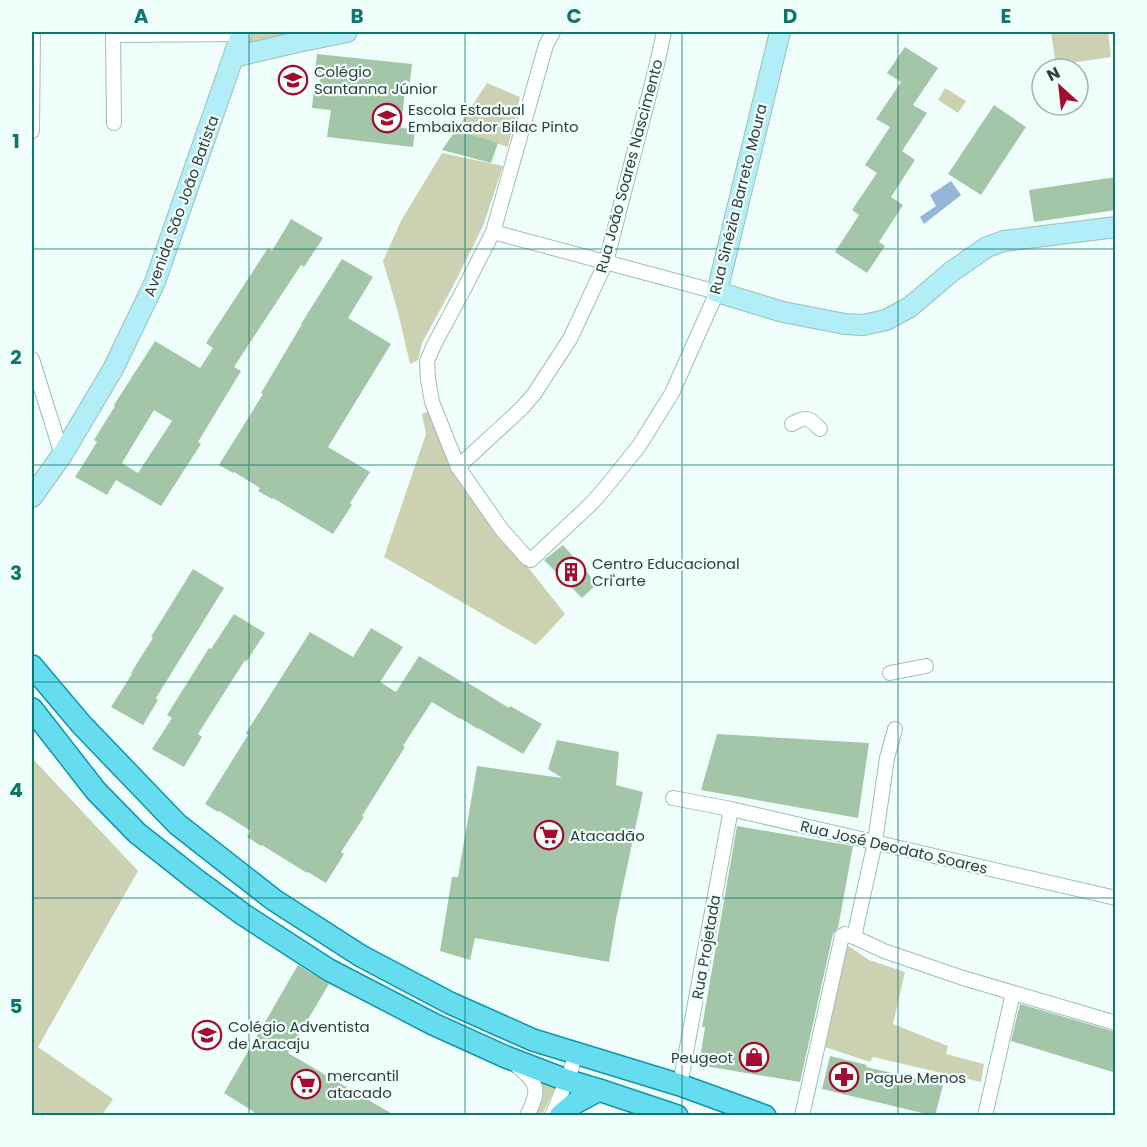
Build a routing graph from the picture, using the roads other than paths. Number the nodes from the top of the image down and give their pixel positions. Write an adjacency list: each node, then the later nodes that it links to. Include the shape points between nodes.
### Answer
1 (33, 32): 10 (street)
2 (346, 32): 8 (street)
3 (553, 32): 12 (street)
4 (664, 32): 13 (street, Rua João Soares Nascimento)
5 (780, 32): 14 (street, Rua Sinézia Barreto Moura)
6 (113, 33): 7 (street); 9 (street)
7 (242, 33): 8 (street, Avenida São João Batista)
8 (234, 57): 18 (street, Avenida São João Batista, via 155,282 113,369)
9 (114, 123)
10 (32, 131)
11 (1116, 227): 14 (street, via 1004,241 987,247 910,307 886,320 863,325 783,312)
12 (493, 232): 13 (street); 19 (street, via 427,361 432,402)
13 (606, 262): 14 (street); 19 (street, Rua João Soares Nascimento, via 570,339 534,394)
14 (717, 292): 19 (street, Rua Sinézia Barreto Moura, via 672,393 639,446 591,504 531,560 502,530)
15 (32, 359): 18 (street)
16 (792, 424): 17 (street, via 809,419)
17 (820, 429)
18 (62, 454): 20 (street, Avenida São João Batista)
19 (458, 467)
20 (32, 497)
21 (32, 666): 33 (main road, via 81,724 177,824 274,900 361,956 450,1003 533,1040)
22 (926, 666): 23 (street)
23 (890, 673)
24 (32, 709): 34 (main road, via 96,791 137,833 195,879 329,970)
25 (895, 729): 28 (street)
26 (673, 798): 27 (street, Rua José Deodato Soares)
27 (731, 809): 28 (street, Rua José Deodato Soares); 36 (street, Rua Projetada)
28 (875, 842): 29 (street, Rua José Deodato Soares); 30 (street)
29 (1116, 898)
30 (854, 938): 31 (street); 43 (street, via 842,936)
31 (1013, 993): 32 (street); 44 (street)
32 (1116, 1023)
33 (575, 1052): 35 (street); 36 (main road)
34 (506, 1058): 35 (main road); 38 (street, via 533,1081 536,1095)
35 (566, 1080): 37 (main road); 39 (street)
36 (680, 1085): 42 (main road)
37 (599, 1089): 40 (main road); 41 (main road)
38 (527, 1116)
39 (552, 1116)
40 (560, 1116)
41 (677, 1116)
42 (765, 1116)
43 (802, 1116)
44 (985, 1116)

